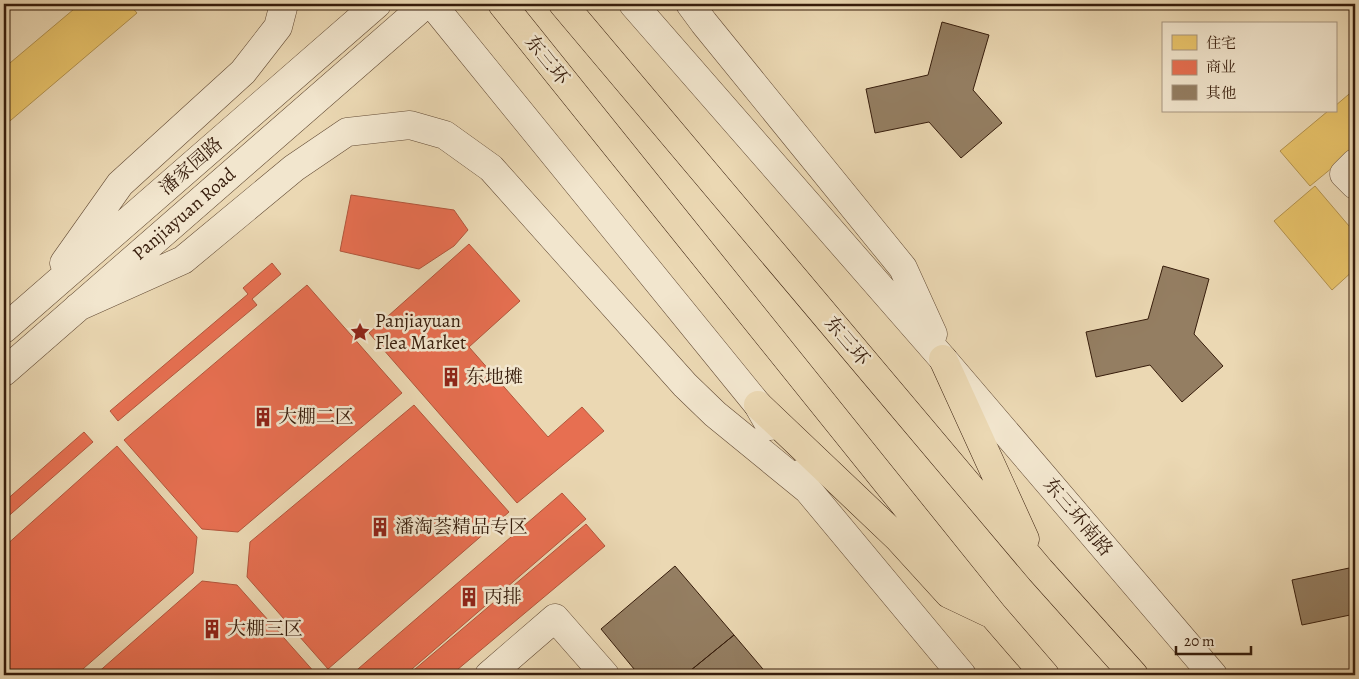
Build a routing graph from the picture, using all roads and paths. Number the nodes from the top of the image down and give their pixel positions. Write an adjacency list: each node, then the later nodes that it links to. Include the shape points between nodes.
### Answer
1 (284, 4): 11 (street, via 278,27 242,72 120,184)
2 (377, 4): 11 (street, 潘家园路)
3 (426, 4): 12 (street, Panjiayuan Road)
4 (432, 4): 16 (street)
5 (502, 4): 19 (highway, 东三环)
6 (563, 4): 18 (highway, 东三环)
7 (633, 4): 14 (street, 东三环南路)
8 (690, 4): 14 (street, via 903,268)
9 (1355, 163): 10 (street, via 1344,174)
10 (1355, 185)
11 (39, 299): 13 (street, 潘家园路)
12 (78, 307): 15 (street, Panjiayuan Road); 17 (street, via 184,260 294,168 347,132 410,125 445,135 491,168 685,385 715,414)
13 (4, 329)
14 (944, 359): 18 (highway); 25 (street, 东三环南路)
15 (4, 372)
16 (758, 405): 17 (street); 19 (highway, via 898,538 949,594)
17 (808, 490): 22 (street)
18 (1040, 570): 24 (highway, 东三环)
19 (994, 616): 23 (highway, 东三环)
20 (489, 675): 21 (street, via 555,618)
21 (605, 675)
22 (962, 675)
23 (1045, 675)
24 (1134, 675)
25 (1213, 675)

